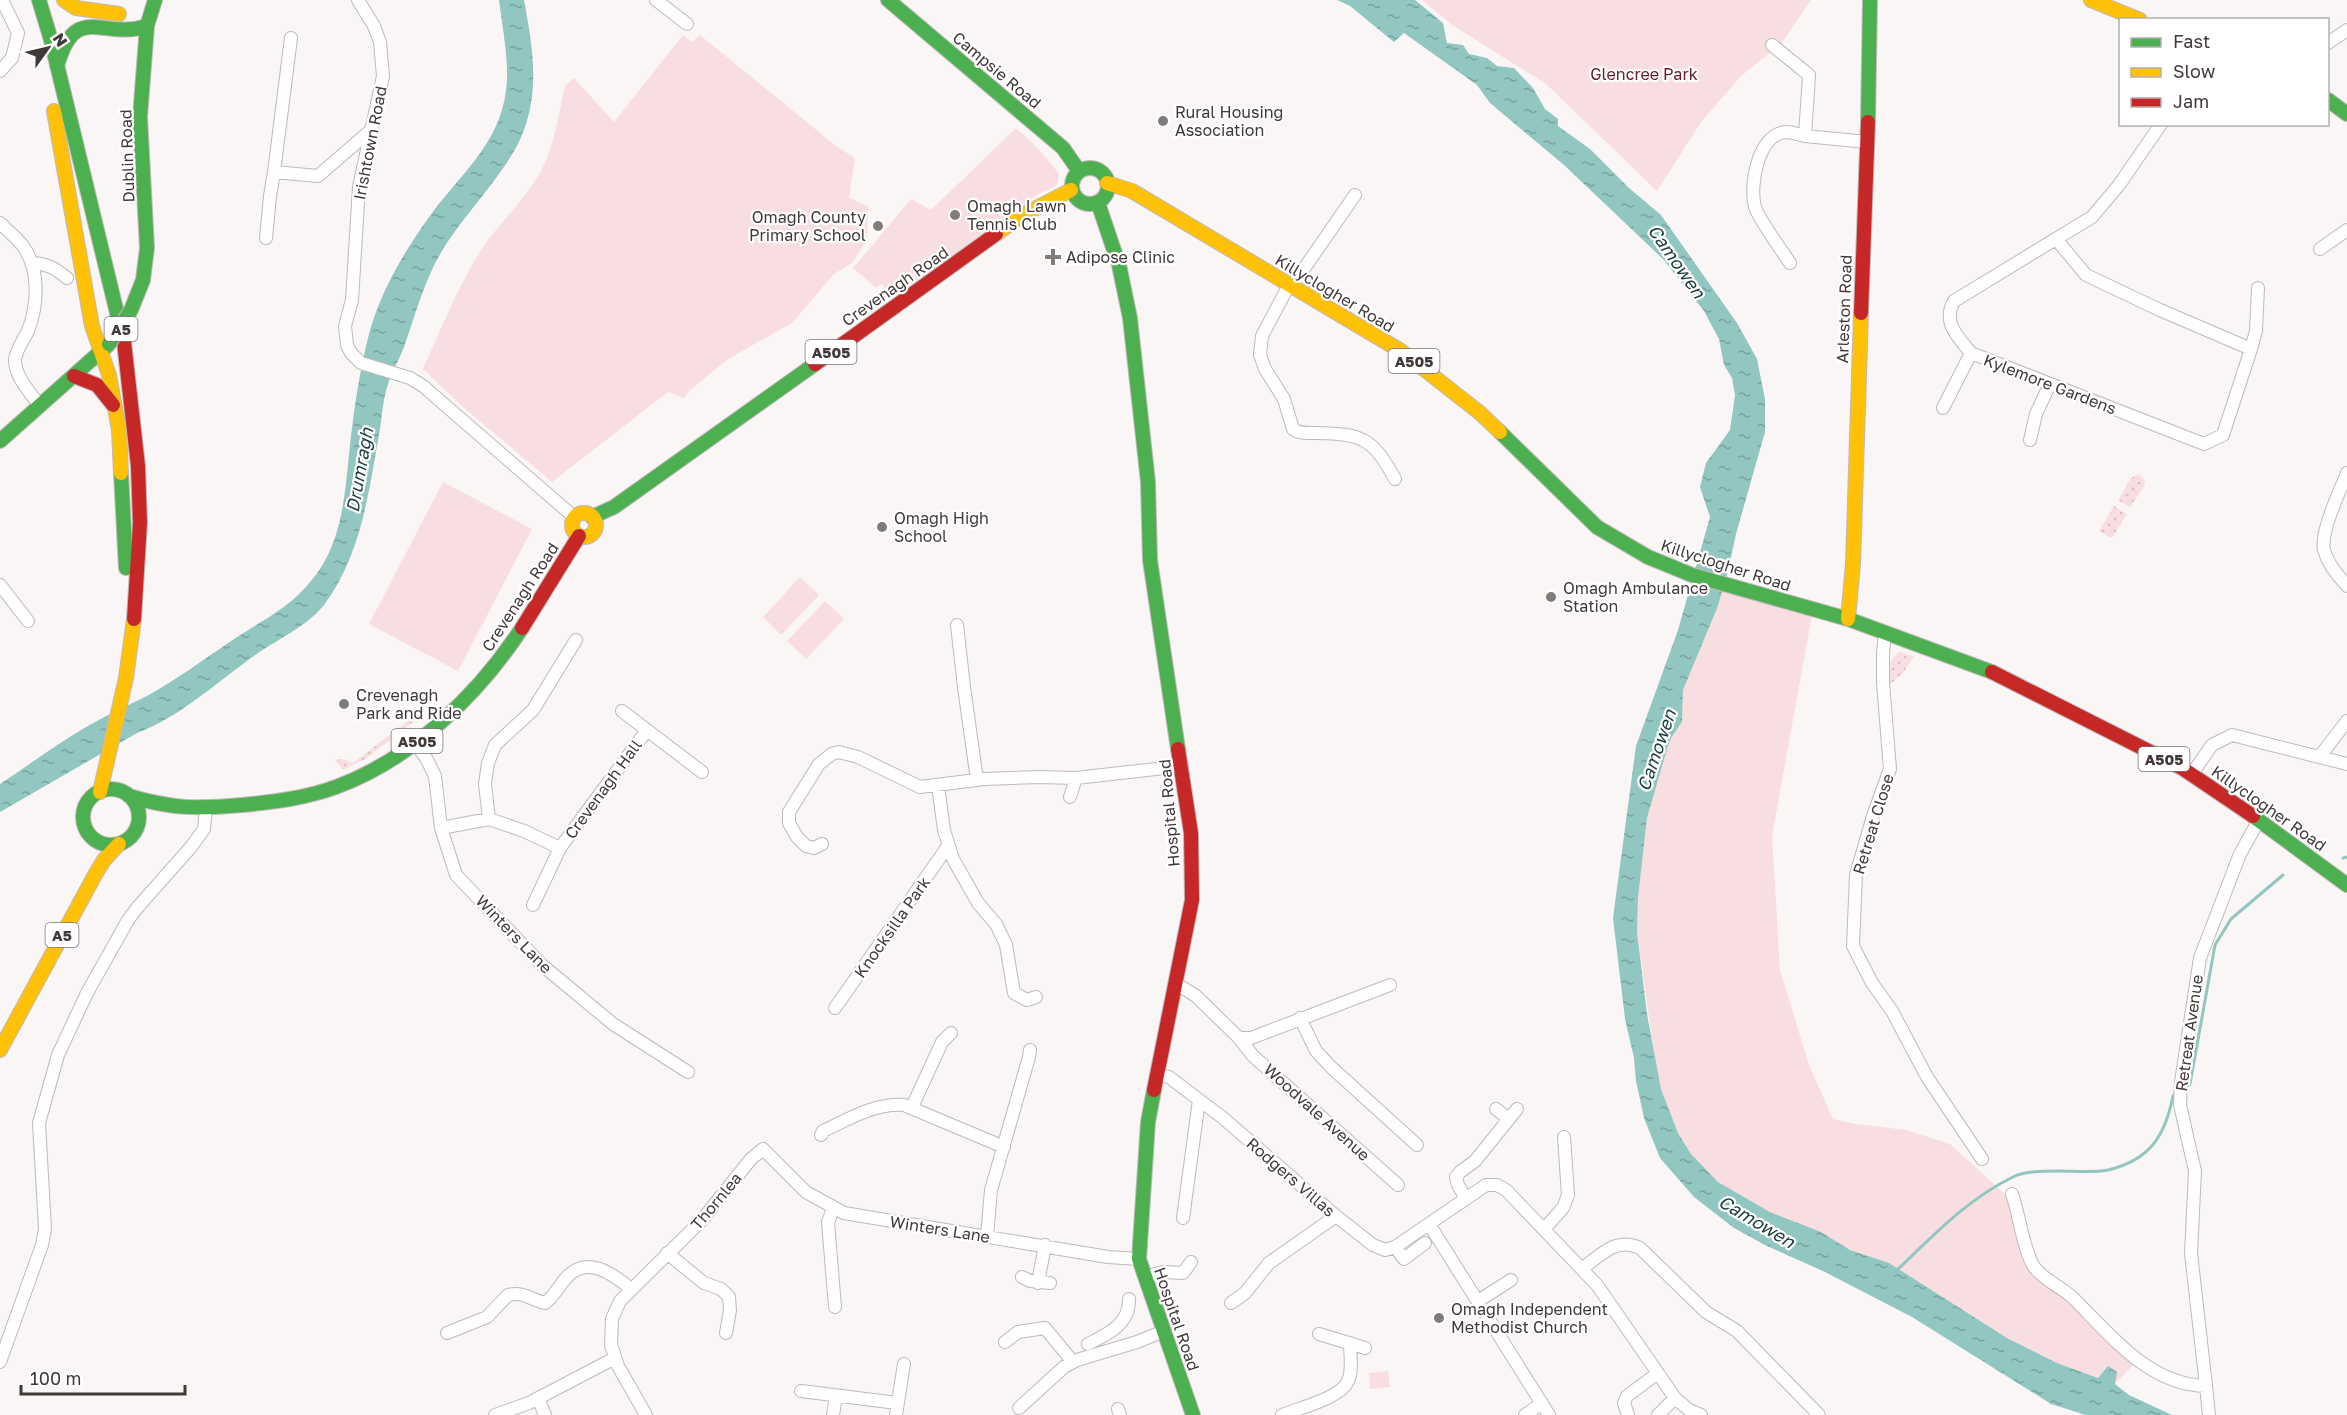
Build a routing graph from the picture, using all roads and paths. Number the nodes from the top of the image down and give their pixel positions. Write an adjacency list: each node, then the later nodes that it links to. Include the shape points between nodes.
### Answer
1 (2, 0): 18 (street, via 18,33 12,58)
2 (38, 0): 17 (main road, A5); 41 (main road, via 38,30 92,326)
3 (64, 0): 12 (main road, via 76,8 125,15)
4 (155, 0): 12 (main road, Dublin Road)
5 (358, 0): 22 (street, Irishtown Road, via 374,26 383,59 381,92)
6 (656, 0): 11 (street)
7 (888, 0): 26 (main road, Campsie Road, via 1063,148)
8 (1869, 0): 24 (main road, Arleston Road)
9 (2091, 0): 10 (main road)
10 (2135, 18)
11 (687, 24)
12 (147, 26): 17 (main road, via 132,31 92,24 78,28 63,44); 41 (main road, Dublin Road, bridge, via 140,117 147,248 143,280 131,310)
13 (2347, 30): 15 (street)
14 (291, 38): 25 (street)
15 (2329, 42)
16 (1772, 45): 23 (street, via 1809,75)
17 (57, 66): 63 (main road, A5, via 130,381 140,523)
18 (0, 71)
19 (2329, 101): 20 (main road)
20 (2347, 114)
21 (2160, 126): 34 (street, Kylemore Gardens, via 2092,217)
22 (370, 131): 25 (street, via 318,176); 54 (street, Irishtown Road, via 359,187 352,300 345,326 351,353 361,363 410,378 436,396)
23 (1805, 136): 24 (street); 37 (street, via 1785,132 1769,139 1753,183 1755,208)
24 (1866, 142): 58 (main road, Arleston Road)
25 (274, 171): 33 (street)
26 (1079, 171): 27 (main road, A505, via 1098,170); 28 (main road)
27 (1107, 183): 30 (main road, via 1106,195); 39 (main road, Killyclogher Road / A505, via 1132,191)
28 (1071, 190): 30 (main road, via 1079,202); 53 (main road, Crevenagh Road / A505, via 1021,216 614,507)
29 (1355, 195): 39 (street)
30 (1098, 202): 71 (main road, Hospital Road, via 1119,265 1130,318 1148,482 1150,560)
31 (0, 223): 36 (street, via 23,246)
32 (2347, 230): 35 (street)
33 (266, 238)
34 (2056, 239): 42 (street, via 2086,275); 43 (street, Kylemore Gardens, via 1954,301 1949,310 1950,321)
35 (2320, 249)
36 (32, 263): 38 (street, via 53,267); 46 (street, via 34,305 15,360 21,380)
37 (1790, 263)
38 (67, 278)
39 (1291, 285): 52 (street, via 1262,336 1260,355 1284,399 1293,429 1359,437 1385,460); 58 (main road, Killyclogher Road / A505, via 1401,351 1442,381 1597,527 1648,557 1692,575)
40 (2258, 288): 42 (street, Kylemore Gardens)
41 (105, 348): 44 (main road); 48 (main road)
42 (2251, 349): 45 (street, Kylemore Gardens, via 2223,435 2204,444)
43 (1971, 352): 45 (street, Kylemore Gardens); 47 (street)
44 (74, 376): 46 (main road); 48 (main road, via 93,381 103,389)
45 (2050, 384): 49 (street, via 2036,414)
46 (39, 405): 50 (main road)
47 (1944, 408)
48 (116, 411): 63 (main road)
49 (2030, 440)
50 (0, 441)
51 (2347, 473): 57 (street, via 2323,548 2330,565)
52 (1395, 479)
53 (592, 516): 54 (main road, A505, via 581,513); 55 (main road, A505, via 594,532 587,537)
54 (574, 517): 55 (main road, via 572,528)
55 (579, 536): 67 (main road, Crevenagh Road / A505, via 502,656)
56 (0, 585): 59 (street)
57 (2347, 586)
58 (1848, 619): 61 (main road, Killyclogher Road / A505)
59 (28, 621)
60 (957, 626): 75 (street)
61 (1886, 633): 73 (main road, Killyclogher Road / A505, via 1997,674); 116 (street, Retreat Close, via 1882,653 1890,769 1856,875 1853,946 1927,1077)
62 (576, 640): 83 (street, via 533,710 495,745 485,784)
63 (130, 652): 69 (main road, A5)
64 (622, 711): 66 (street, Crevenagh Hall)
65 (2347, 721): 68 (street)
66 (646, 730): 72 (street, Crevenagh Hall); 91 (street, Crevenagh Hall)
67 (415, 743): 82 (main road, Crevenagh Road / A505, via 337,787 284,801); 86 (street, Winters Lane, via 435,776)
68 (2320, 756): 70 (street); 73 (street, via 2232,735 2212,745)
69 (108, 764): 77 (main road); 78 (main road, A5)
70 (2347, 764)
71 (1182, 766): 74 (street); 95 (main road, Hospital Road, via 1191,833 1192,900)
72 (702, 772)
73 (2192, 775): 84 (main road, Killyclogher Road / A505)
74 (1076, 778): 75 (street); 80 (street)
75 (977, 780): 76 (street)
76 (938, 786): 89 (street, via 920,787 858,757 832,754 819,764 789,812 789,823 806,846); 90 (street)
77 (116, 790): 78 (main road); 79 (main road)
78 (99, 792): 87 (main road, A5, via 91,797 83,813 84,826)
79 (129, 796): 81 (main road, Crevenagh Road / A505); 85 (main road, via 138,812)
80 (1070, 797)
81 (168, 807): 82 (main road, Crevenagh Road / A505); 85 (main road)
82 (206, 808): 152 (street, via 204,829 128,920 58,1055 39,1123 45,1229 42,1245)
83 (489, 819): 86 (street, Crevenagh Hall); 91 (street, Crevenagh Hall)
84 (2259, 819): 93 (main road, Killyclogher Road / A505); 156 (street, Retreat Avenue, via 2240,854 2200,958 2181,1082 2180,1105 2195,1172 2192,1253)
85 (138, 825): 88 (main road, A5, via 131,837)
86 (441, 828): 104 (street, Winters Lane, via 456,874 542,965 613,1024)
87 (94, 840): 88 (main road); 92 (main road, A5, via 98,850)
88 (119, 844): 92 (main road, A5)
89 (822, 844)
90 (948, 846): 97 (street, via 952,860 1006,945 1014,993 1026,1000); 98 (street, Knocksilla Park)
91 (560, 848): 94 (street, Crevenagh Hall)
92 (96, 873): 102 (main road, A5)
93 (2347, 885)
94 (533, 905)
95 (1177, 984): 101 (street, Woodvale Avenue, via 1196,996); 105 (main road, Hospital Road)
96 (1390, 985): 99 (street)
97 (1036, 998)
98 (836, 1008)
99 (1300, 1018): 101 (street, via 1251,1038); 113 (street, via 1316,1051)
100 (951, 1033): 107 (street, via 942,1042)
101 (1239, 1038): 117 (street, Woodvale Avenue, via 1253,1056)
102 (0, 1050)
103 (1029, 1050): 114 (street)
104 (687, 1072)
105 (1156, 1074): 106 (street, Rodgers Villas, via 1169,1077); 130 (main road, Hospital Road, via 1148,1122)
106 (1199, 1100): 121 (street, Rodgers Villas); 122 (street)
107 (912, 1107): 111 (street, via 887,1105 868,1110); 114 (street)
108 (1497, 1109): 110 (street)
109 (1517, 1109): 110 (street)
110 (1509, 1119): 119 (street, via 1475,1161 1456,1177)
111 (821, 1135)
112 (1564, 1137): 124 (street, via 1568,1195 1563,1208)
113 (1417, 1145)
114 (1004, 1147): 125 (street, via 991,1190)
115 (763, 1149): 120 (street, Winters Lane, via 806,1192); 129 (street, Thornlea, via 702,1220)
116 (1982, 1159)
117 (1398, 1185)
118 (2012, 1194): 156 (street, via 2035,1268 2158,1375)
119 (1466, 1199): 123 (street); 124 (street, via 1486,1185 1497,1185)
120 (833, 1209): 125 (street, Winters Lane); 140 (street, via 828,1221)
121 (1336, 1216): 128 (street, Rodgers Villas, via 1373,1245 1385,1250); 139 (street, via 1269,1263 1245,1293)
122 (1183, 1218)
123 (1429, 1224): 128 (street); 138 (street)
124 (1545, 1228): 132 (street)
125 (987, 1236): 127 (street, Winters Lane)
126 (1425, 1243): 128 (street, Rodgers Villas, via 1404,1259)
127 (1045, 1245): 130 (street, Winters Lane); 133 (street, via 1044,1283)
128 (1395, 1247)
129 (667, 1253): 136 (street, Thornlea); 144 (street, via 729,1298)
130 (1139, 1259): 134 (main road, Hospital Road)
131 (1191, 1262): 134 (street, via 1182,1273 1163,1272)
132 (1583, 1268): 155 (street); 176 (street, via 1614,1246 1628,1242 1640,1248 1706,1312 1737,1331)
133 (1022, 1277)
134 (1145, 1277): 142 (main road, Hospital Road)
135 (1511, 1280): 138 (street)
136 (631, 1289): 143 (street, via 605,1271 582,1267 566,1277 545,1303 525,1294 508,1295 487,1317); 151 (street, Thornlea, via 612,1319)
137 (1129, 1299): 141 (street, via 1130,1309 1124,1321)
138 (1478, 1301): 161 (street)
139 (1231, 1303)
140 (835, 1307)
141 (1113, 1330): 148 (street); 149 (street)
142 (1164, 1331): 149 (street); 169 (main road, Hospital Road)
143 (447, 1333)
144 (726, 1333)
145 (1319, 1334): 147 (street)
146 (1005, 1342): 153 (street, via 1018,1332 1045,1328)
147 (1350, 1343): 150 (street); 164 (street, via 1348,1382 1341,1391)
148 (1088, 1344)
149 (1124, 1347): 153 (street)
150 (1365, 1348)
151 (615, 1358): 159 (street); 167 (street, Thornlea)
152 (0, 1362)
153 (1073, 1362): 162 (street)
154 (903, 1364): 163 (street)
155 (1658, 1373): 160 (street); 173 (street, via 1627,1396 1624,1403)
156 (2206, 1386): 177 (street, Retreat Avenue)
157 (801, 1391): 158 (street)
158 (837, 1396): 163 (street); 168 (street)
159 (538, 1398): 165 (street); 166 (street)
160 (1675, 1398): 174 (street); 175 (street)
161 (1542, 1403): 171 (street); 172 (street)
162 (1019, 1408)
163 (897, 1409)
164 (1298, 1412): 170 (street)
165 (495, 1415)
166 (545, 1415)
167 (646, 1415)
168 (833, 1415)
169 (1193, 1415)
170 (1282, 1415)
171 (1525, 1415)
172 (1549, 1415)
173 (1628, 1415)
174 (1658, 1415)
175 (1701, 1415)
176 (1819, 1415)
177 (2209, 1415)

